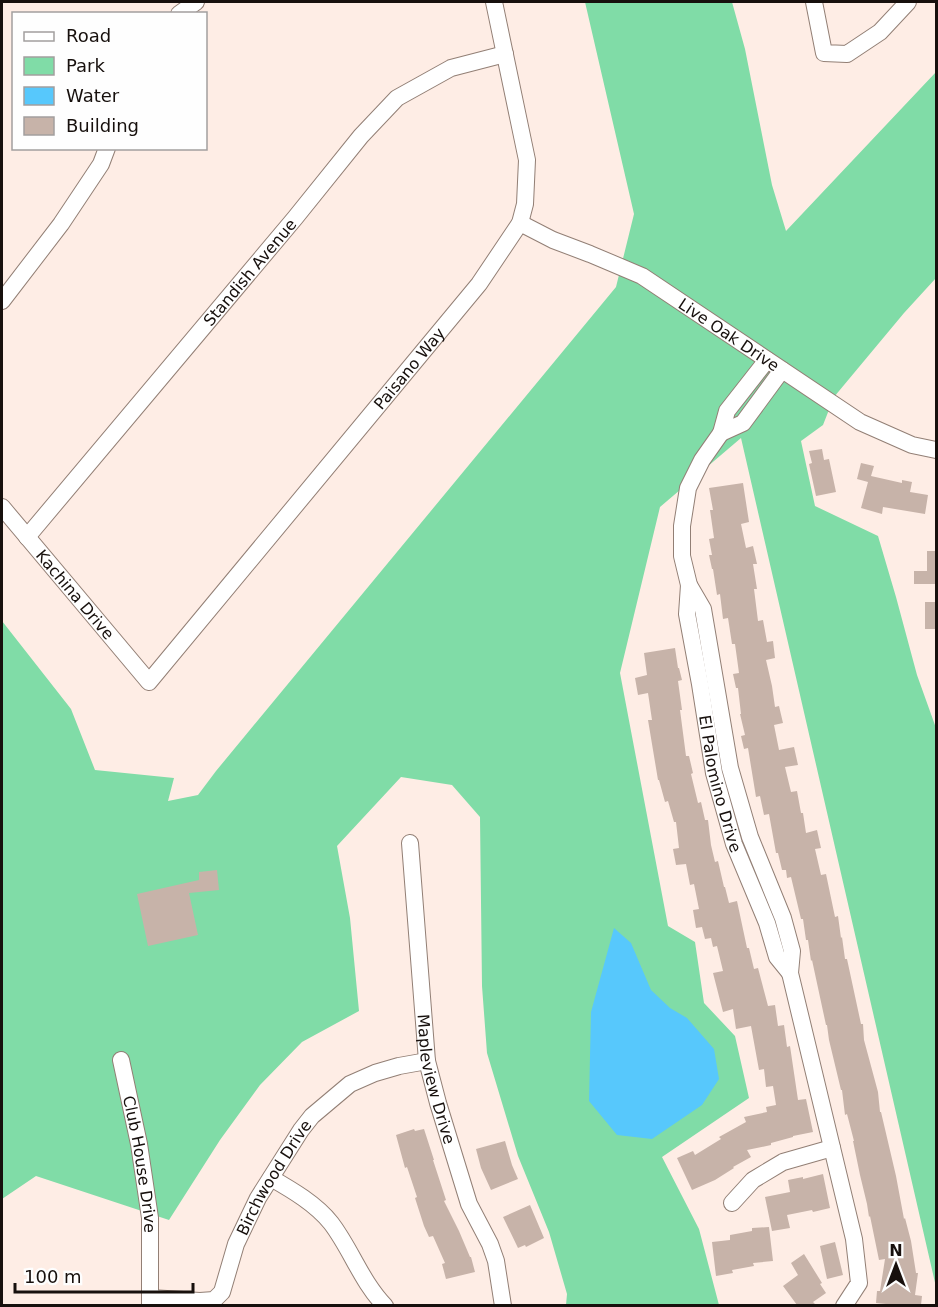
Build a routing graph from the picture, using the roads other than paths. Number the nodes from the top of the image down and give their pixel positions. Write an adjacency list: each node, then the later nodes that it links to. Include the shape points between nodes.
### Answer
1 (196, 2): 5 (street)
2 (494, 2): 6 (street, Paisano Way)
3 (814, 2): 4 (street, via 824,53 847,54 880,32)
4 (908, 2)
5 (182, 12)
6 (505, 54): 8 (street, Paisano Way, via 527,160); 17 (street, Standish Avenue, via 451,68 397,98 361,136)
7 (106, 150): 9 (street, via 61,224)
8 (520, 223): 10 (street, Live Oak Drive, via 642,276); 18 (street, Paisano Way, via 479,284)
9 (2, 301)
10 (767, 360): 11 (street, Live Oak Drive); 12 (street, El Palomino Drive)
11 (782, 370): 13 (street, El Palomino Drive); 15 (street, Live Oak Drive, via 860,422 912,445)
12 (734, 402): 13 (street); 14 (street, El Palomino Drive)
13 (750, 415): 14 (street, El Palomino Drive, via 743,423)
14 (721, 433): 22 (street, El Palomino Drive, via 688,488 682,556 689,585 703,609 730,768 750,837 792,951 790,973)
15 (936, 450)
16 (2, 507): 17 (street, Kachina Drive)
17 (27, 537): 18 (street, Kachina Drive)
18 (149, 682)
19 (410, 843): 21 (street, Mapleview Drive)
20 (121, 1060): 25 (street, Club House Drive, via 150,1218)
21 (427, 1061): 23 (street, Birchwood Drive, via 375,1073 336,1094 301,1130); 27 (street, Mapleview Drive, via 469,1204 496,1261)
22 (832, 1148): 24 (street, via 783,1162 753,1180); 28 (street, El Palomino Drive, via 854,1239 859,1283)
23 (271, 1178): 25 (street, Birchwood Drive, via 236,1244 222,1292 214,1300); 26 (street, via 307,1200 330,1221 373,1293)
24 (732, 1203)
25 (150, 1302)
26 (385, 1305)
27 (503, 1305)
28 (844, 1305)

